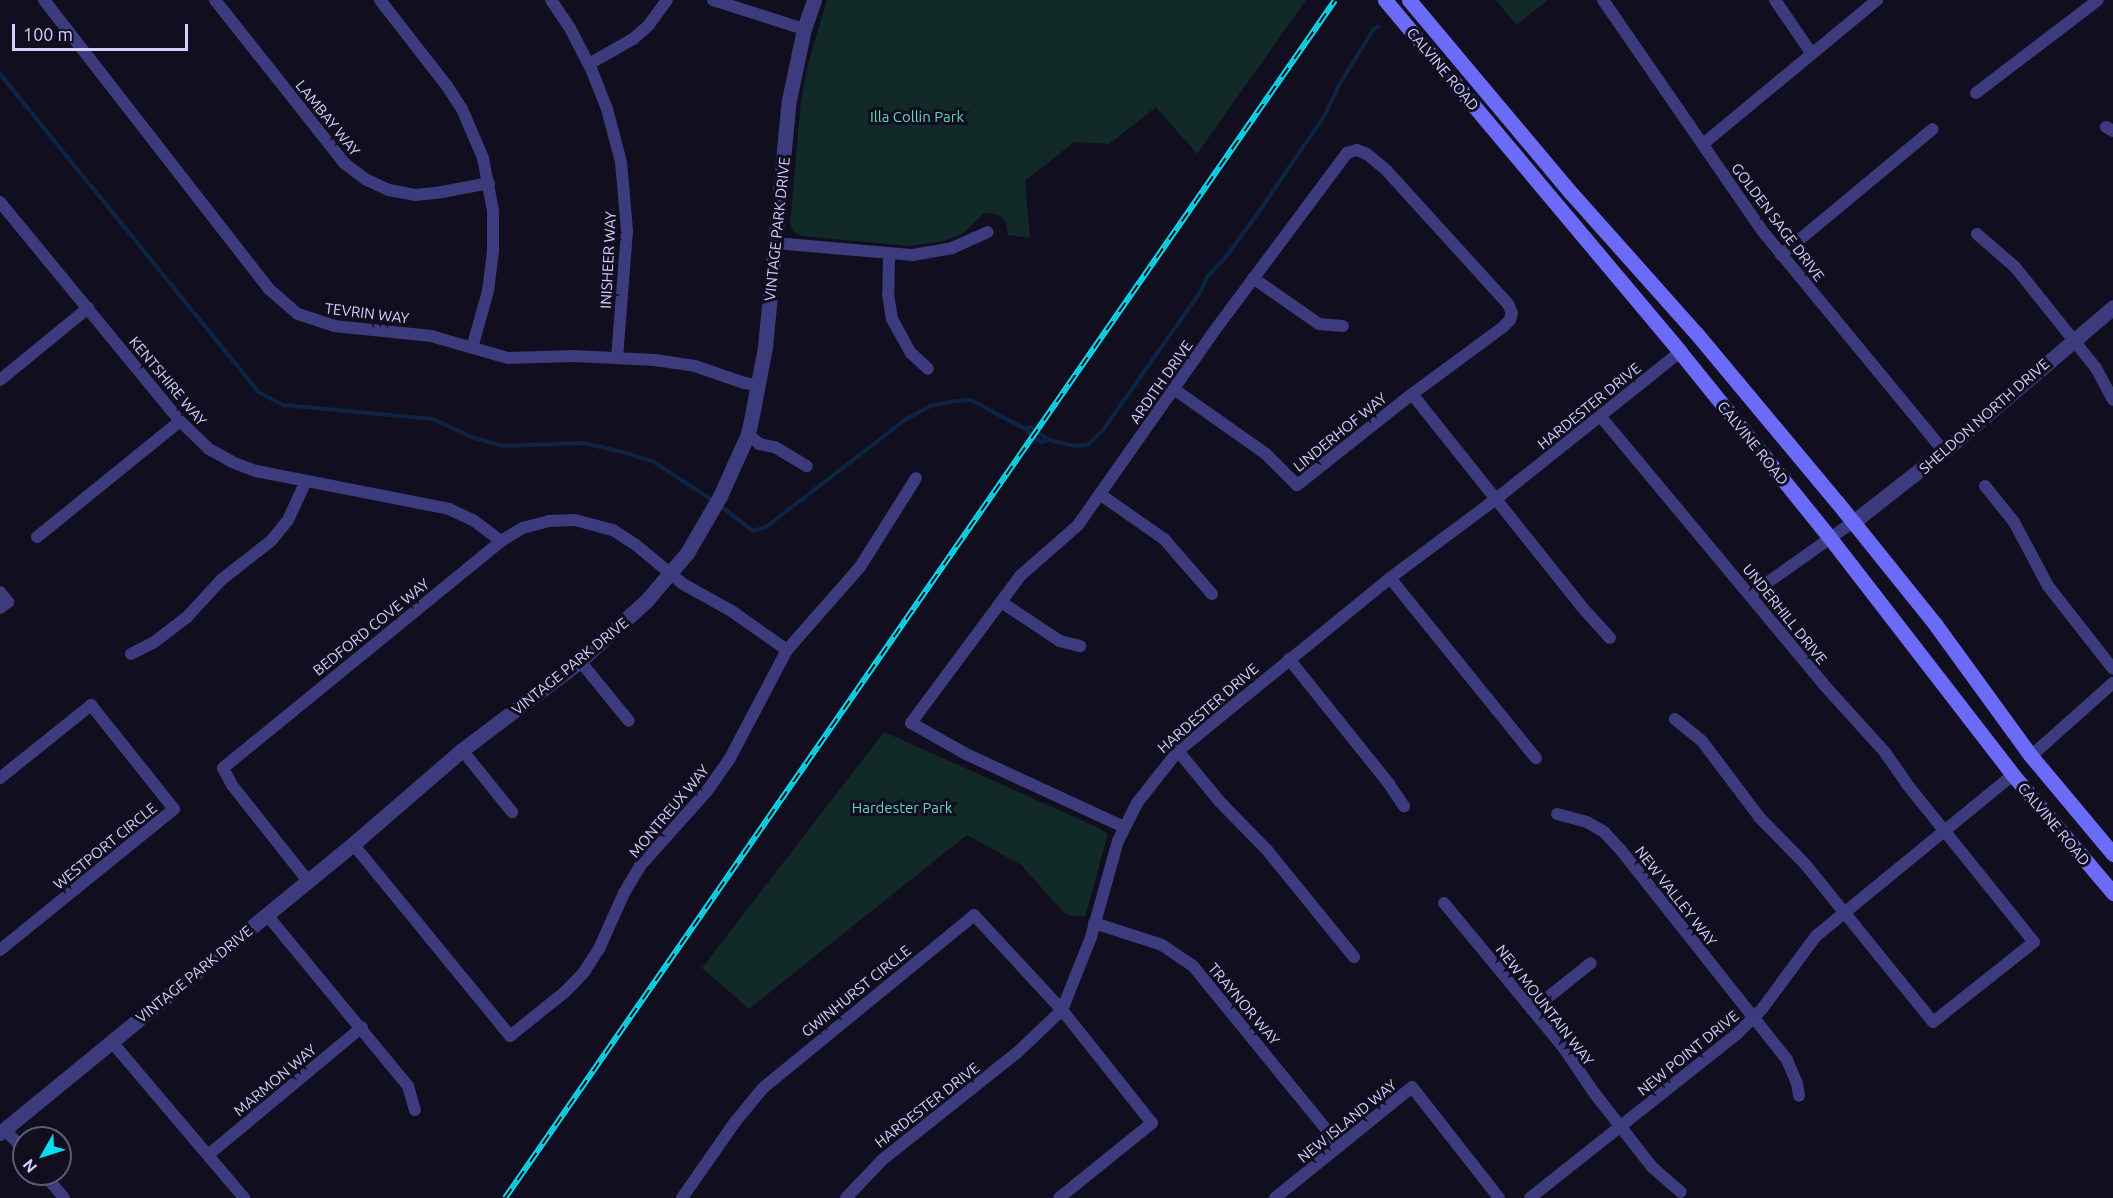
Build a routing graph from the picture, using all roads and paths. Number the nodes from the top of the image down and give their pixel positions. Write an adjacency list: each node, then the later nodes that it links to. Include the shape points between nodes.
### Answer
1 (44, 0): 32 (street, TEVRIN WAY, via 287,307 322,324 431,336)
2 (215, 0): 20 (street, LAMBAY WAY, via 344,163 365,179 389,190 415,195)
3 (380, 0): 20 (street, via 462,109)
4 (551, 0): 16 (street, INISHEER WAY)
5 (667, 0): 16 (street, via 633,39)
6 (713, 0): 14 (street)
7 (814, 0): 14 (street, VINTAGE PARK DRIVE)
8 (1385, 0): 33 (main road, CALVINE ROAD)
9 (1409, 0): 51 (main road, CALVINE ROAD)
10 (1603, 0): 19 (street, GOLDEN SAGE DRIVE)
11 (1775, 0): 15 (street)
12 (1877, 0): 15 (street)
13 (2098, 0): 17 (street)
14 (804, 29): 24 (street, VINTAGE PARK DRIVE, via 789,100)
15 (1812, 54): 19 (street)
16 (589, 64): 34 (street, INISHEER WAY, via 610,118 625,190 626,258)
17 (1976, 93)
18 (1933, 129): 26 (street)
19 (1703, 144): 26 (street, GOLDEN SAGE DRIVE)
20 (489, 183): 32 (street, via 493,251 488,291)
21 (0, 202): 29 (street, KENTSHIRE WAY)
22 (988, 232): 25 (street, via 952,248)
23 (1977, 234): 31 (street, via 2015,267)
24 (775, 243): 25 (street); 37 (street, VINTAGE PARK DRIVE)
25 (890, 255): 35 (street, via 888,294 892,319 910,353)
26 (1781, 255): 44 (street, GOLDEN SAGE DRIVE)
27 (1253, 278): 30 (street, via 1319,324); 38 (street, ARDITH DRIVE); 39 (street, ARDITH DRIVE, via 1341,159 1357,150 1367,154 1387,171 1512,313 1503,327)
28 (2113, 307): 31 (street, SHELDON NORTH DRIVE)
29 (88, 308): 36 (street); 42 (street, KENTSHIRE WAY)
30 (1343, 326)
31 (2073, 340): 40 (street, via 2096,368); 44 (street, SHELDON NORTH DRIVE)
32 (472, 348): 34 (street, TEVRIN WAY, via 508,358)
33 (1680, 352): 41 (street, HARDESTER DRIVE); 53 (main road, CALVINE ROAD)
34 (617, 357): 37 (street, TEVRIN WAY, via 695,366)
35 (928, 369)
36 (0, 380)
37 (759, 385): 43 (street, VINTAGE PARK DRIVE)
38 (1174, 389): 39 (street, LINDERHOF WAY, via 1266,453 1298,485); 49 (street, ARDITH DRIVE)
39 (1412, 394): 50 (street)
40 (2113, 400)
41 (1601, 417): 50 (street, HARDESTER DRIVE); 59 (street, UNDERHILL DRIVE)
42 (180, 421): 47 (street, KENTSHIRE WAY, via 199,441 232,462); 52 (street)
43 (748, 434): 45 (street, via 759,444 775,447); 55 (street, VINTAGE PARK DRIVE, via 720,496)
44 (1944, 451): 51 (street, SHELDON NORTH DRIVE)
45 (807, 466)
46 (916, 478): 64 (street, via 860,567)
47 (306, 481): 54 (street, KENTSHIRE WAY, via 449,509 473,520); 65 (street, via 288,520 271,541 221,580 187,617)
48 (1985, 486): 68 (street, via 2014,522 2048,586)
49 (1101, 495): 58 (street, via 1164,539); 60 (street, ARDITH DRIVE, via 1078,525 1020,576)
50 (1496, 499): 56 (street, HARDESTER DRIVE); 62 (street)
51 (1853, 522): 53 (street); 74 (main road, CALVINE ROAD, via 1935,624)
52 (37, 537)
53 (1830, 538): 59 (street); 76 (main road, CALVINE ROAD)
54 (501, 541): 55 (street, BEDFORD COVE WAY, via 535,524 562,519 588,521 625,537); 85 (street, BEDFORD COVE WAY, via 223,768 232,785)
55 (670, 575): 64 (street, BEDFORD COVE WAY, via 730,609); 67 (street, VINTAGE PARK DRIVE)
56 (1390, 578): 66 (street, HARDESTER DRIVE); 75 (street)
57 (0, 592): 61 (street, via 8,602)
58 (1212, 594)
59 (1750, 595): 82 (street, UNDERHILL DRIVE, via 1846,712 1884,751)
60 (1001, 602): 63 (street, via 1060,640); 81 (street, ARDITH DRIVE, via 911,723 966,754)
61 (0, 608)
62 (1610, 638)
63 (1080, 646)
64 (787, 650): 83 (street, MONTREUX WAY, via 729,760 707,791 640,866 588,967 565,992 510,1036)
65 (131, 654)
66 (1289, 659): 73 (street, HARDESTER DRIVE); 78 (street)
67 (580, 661): 71 (street); 72 (street, VINTAGE PARK DRIVE)
68 (2113, 669)
69 (2113, 683): 74 (street)
70 (1676, 719): 88 (street, via 1702,741 1760,818)
71 (629, 722)
72 (462, 750): 79 (street); 83 (street, VINTAGE PARK DRIVE)
73 (1178, 751): 81 (street, HARDESTER DRIVE, via 1153,779); 92 (street, via 1267,850)
74 (2031, 756): 84 (main road, CALVINE ROAD)
75 (1536, 758)
76 (2013, 775): 82 (street, NEW POINT DRIVE); 86 (main road, CALVINE ROAD)
77 (0, 778): 91 (street, WESTPORT CIRCLE, via 91,705 174,809)
78 (1404, 806)
79 (512, 812)
80 (1557, 814): 96 (street, NEW VALLEY WAY, via 1587,822 1604,832)
81 (1124, 827): 90 (street, HARDESTER DRIVE, via 1108,868)
82 (1945, 832): 88 (street, NEW POINT DRIVE); 88 (street, UNDERHILL DRIVE, via 2034,942 1933,1022)
83 (353, 844): 85 (street, VINTAGE PARK DRIVE)
84 (2113, 854)
85 (308, 881): 89 (street, VINTAGE PARK DRIVE)
86 (2113, 893)
87 (1444, 903): 95 (street, NEW MOUNTAIN WAY)
88 (1845, 913): 96 (street, NEW POINT DRIVE, via 1816,936)
89 (267, 915): 97 (street); 98 (street, VINTAGE PARK DRIVE)
90 (1094, 923): 94 (street, HARDESTER DRIVE); 103 (street, TRAYNOR WAY, via 1162,945 1192,966)
91 (0, 950)
92 (1354, 957)
93 (1591, 963): 95 (street)
94 (1062, 1010): 109 (street, GWINHURST CIRCLE, via 974,915 762,1088); 110 (street, HARDESTER DRIVE, via 1018,1052 882,1160); 111 (street, via 1152,1124)
95 (1532, 1010): 101 (street, NEW MOUNTAIN WAY)
96 (1754, 1018): 99 (street, NEW VALLEY WAY, via 1787,1060); 101 (street, NEW POINT DRIVE)
97 (362, 1028): 100 (street, via 408,1086); 104 (street, MARMON WAY)
98 (111, 1041): 102 (street, VINTAGE PARK DRIVE); 104 (street)
99 (1799, 1096)
100 (415, 1110)
101 (1620, 1127): 106 (street, NEW MOUNTAIN WAY, via 1660,1176); 114 (street, NEW POINT DRIVE)
102 (1, 1129)
103 (1340, 1146): 112 (street, NEW ISLAND WAY); 113 (street, NEW ISLAND WAY, via 1412,1087)
104 (208, 1155): 108 (street)
105 (54, 1186): 107 (street)
106 (1681, 1192)
107 (64, 1198)
108 (244, 1198)
109 (682, 1198)
110 (846, 1198)
111 (1059, 1198)
112 (1275, 1198)
113 (1500, 1198)
114 (1530, 1198)

